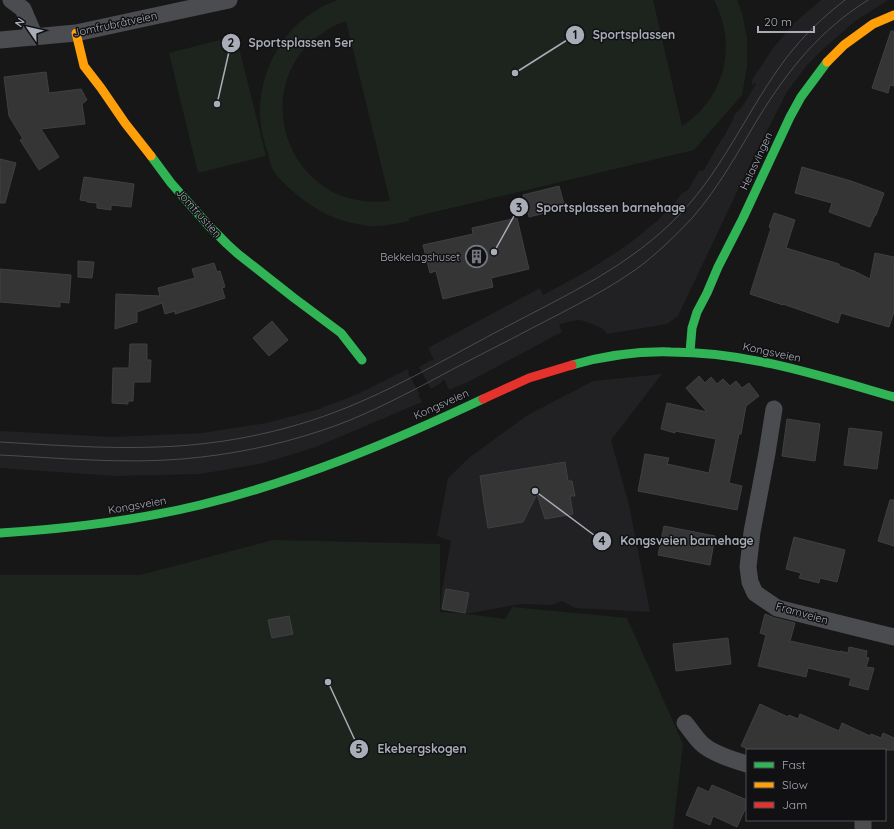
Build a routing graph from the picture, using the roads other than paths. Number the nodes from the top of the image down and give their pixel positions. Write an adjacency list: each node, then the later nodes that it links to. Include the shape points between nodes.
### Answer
1 (11, 0): 5 (street, via 23,9)
2 (230, 0): 4 (street, Jomfrubråtveien)
3 (894, 15): 7 (main road, Heiasvingen, via 873,24 844,45 825,64 802,96 786,124 697,312 692,328)
4 (76, 33): 5 (street, Jomfrubråtveien); 8 (main road, Jomfrustien, via 84,66 171,183 238,254 341,333)
5 (35, 37): 6 (street, Jomfrubråtveien)
6 (0, 40)
7 (690, 352): 9 (main road, Kongsveien, via 735,356 779,365); 11 (main road, Kongsveien, via 614,356 568,365 503,389 383,443 315,470 222,499 178,510 96,524)
8 (362, 360)
9 (894, 397)
10 (774, 409): 12 (street, Framveien, via 748,567 755,593 777,608)
11 (0, 533)
12 (894, 637)
13 (686, 722): 14 (street, via 705,746)
14 (746, 764)

